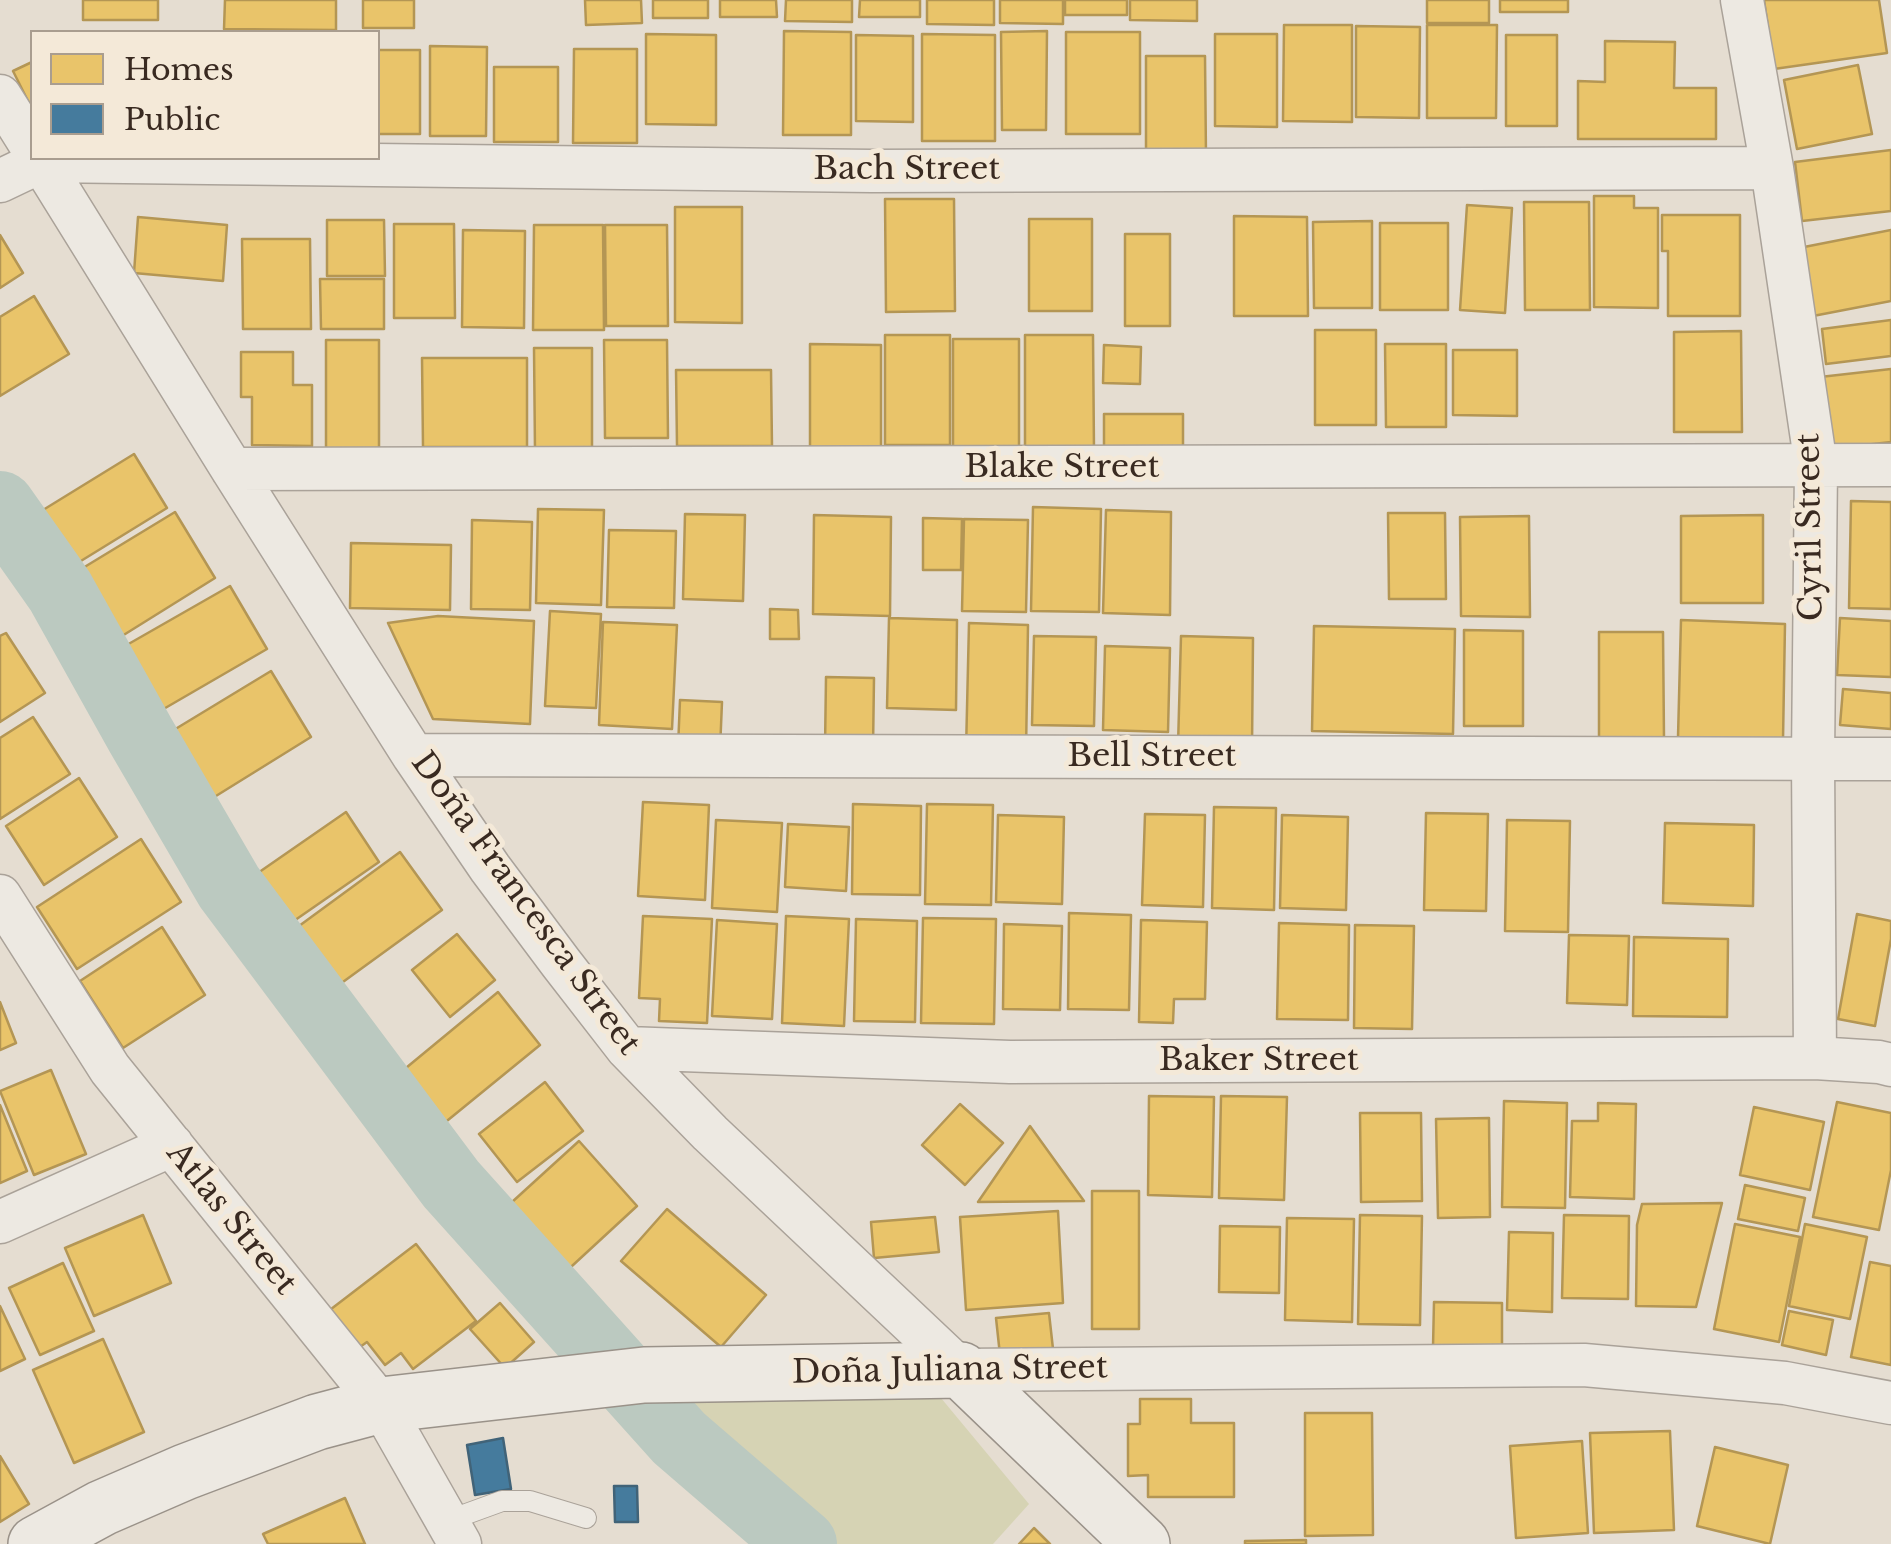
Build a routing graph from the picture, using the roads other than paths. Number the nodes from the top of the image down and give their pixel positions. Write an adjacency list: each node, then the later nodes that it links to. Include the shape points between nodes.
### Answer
1 (1742, 0): 7 (street, Cyril Street)
2 (0, 96): 3 (street, Doña Francesca Street)
3 (30, 143)
4 (31, 160): 8 (street)
5 (41, 160): 11 (street, Doña Francesca Street)
6 (299, 160): 7 (street, Bach Street, via 872,171)
7 (1772, 168): 10 (street, Cyril Street)
8 (0, 181)
9 (1891, 465): 10 (street, Blake Street)
10 (1816, 466): 11 (street, Blake Street); 13 (street, Cyril Street)
11 (232, 470): 12 (street, Doña Francesca Street)
12 (413, 755): 13 (street, Bell Street); 16 (street, Doña Francesca Street)
13 (1814, 758): 14 (street, Bell Street); 17 (street, Cyril Street)
14 (1891, 759)
15 (0, 896): 19 (street, Atlas Street, via 110,1069)
16 (627, 1048): 17 (street, Baker Street, via 1010,1062); 21 (street, Doña Francesca Street)
17 (1815, 1058): 18 (street, Baker Street)
18 (1891, 1064)
19 (172, 1145): 20 (street); 23 (street, Atlas Street)
20 (0, 1222)
21 (961, 1370): 22 (street, Doña Juliana Street, via 1584,1365 1785,1384); 23 (street, Doña Juliana Street, via 644,1375); 27 (street, Doña Francesca Street)
22 (1891, 1402)
23 (381, 1405): 25 (street, Atlas Street); 26 (street, Doña Juliana Street, via 184,1472)
24 (586, 1518): 25 (lane, via 530,1501 502,1501)
25 (454, 1533)
26 (36, 1544)
27 (1142, 1544)

